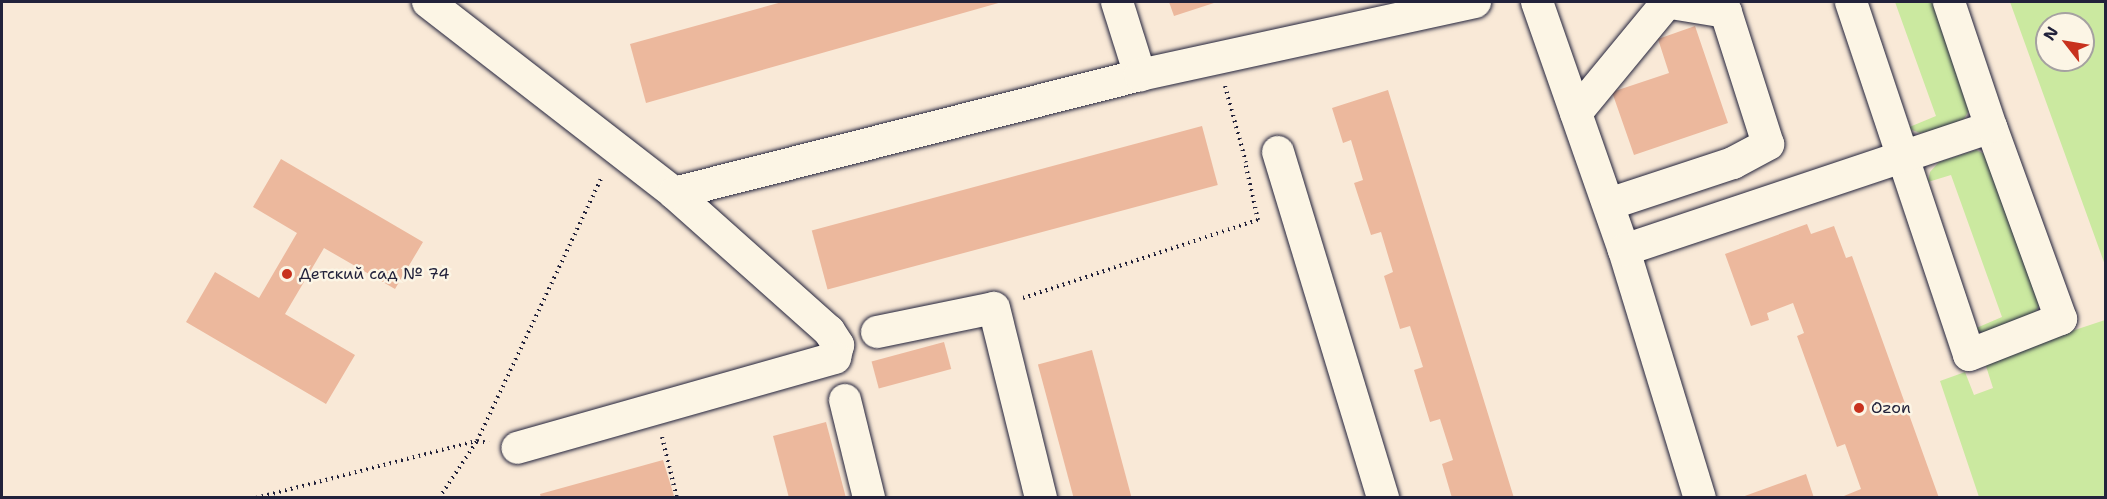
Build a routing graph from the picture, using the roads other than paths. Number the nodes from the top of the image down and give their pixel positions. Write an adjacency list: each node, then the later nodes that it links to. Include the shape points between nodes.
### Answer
1 (428, 2): 13 (street)
2 (1117, 2): 8 (street)
3 (1475, 2): 8 (street)
4 (1537, 2): 9 (street)
5 (1851, 2): 12 (street)
6 (1949, 2): 10 (street)
7 (1665, 3): 9 (street); 14 (street, via 1726,12 1768,144 1733,163)
8 (1140, 75): 13 (street)
9 (1576, 113): 14 (street)
10 (1991, 127): 12 (street); 12 (street, via 2061,319 1969,355)
11 (1278, 152): 21 (street)
12 (1901, 157): 15 (street)
13 (674, 193): 18 (street, via 829,331 838,345 835,358)
14 (1609, 204): 15 (street)
15 (1624, 250): 22 (street)
16 (877, 332): 20 (street, via 994,308)
17 (845, 400): 19 (street)
18 (518, 448)
19 (869, 498)
20 (1041, 498)
21 (1383, 498)
22 (1700, 498)

